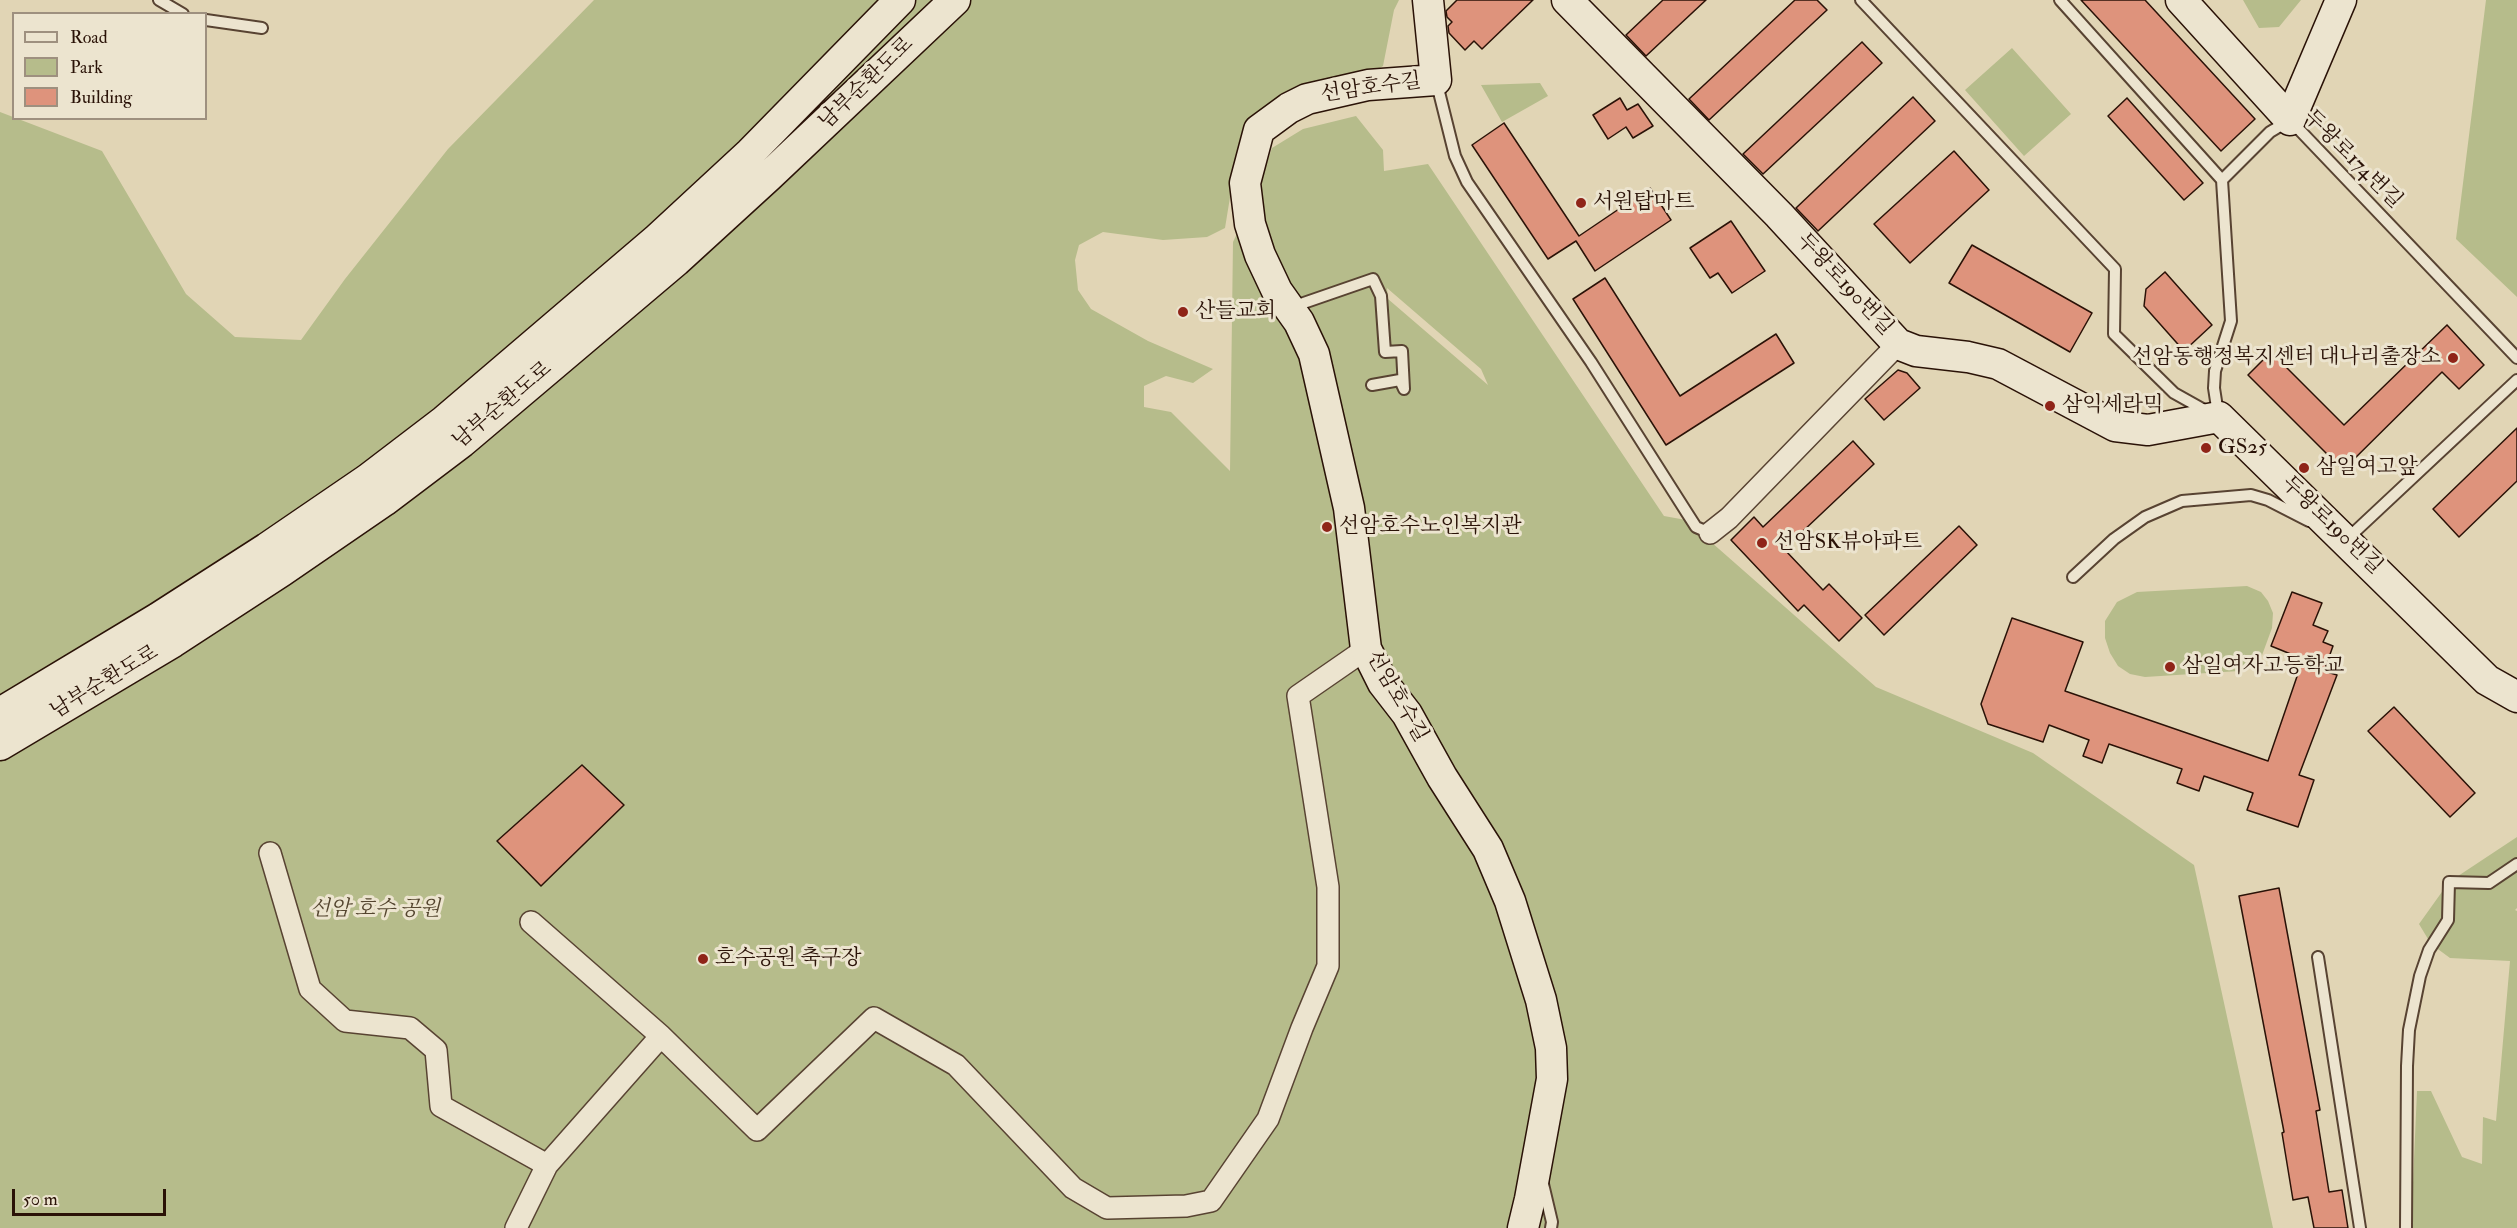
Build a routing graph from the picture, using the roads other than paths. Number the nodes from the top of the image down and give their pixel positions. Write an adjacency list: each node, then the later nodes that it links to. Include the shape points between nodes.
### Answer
1 (159, 0): 10 (lane)
2 (900, 0): 27 (street, 남부순환도로, via 750,153 656,240 444,421 267,548)
3 (955, 0): 28 (street, 남부순환도로, via 676,261 462,442 282,571 173,642)
4 (1428, 0): 13 (street)
5 (1567, 0): 17 (street, 두왕로190번길, via 1779,214)
6 (1861, 0): 21 (lane, via 2115,269 2114,334 2174,393)
7 (2060, 0): 15 (lane)
8 (2181, 0): 14 (street)
9 (2342, 0): 14 (street)
10 (180, 12)
11 (207, 20): 12 (lane)
12 (262, 28)
13 (1436, 80): 16 (street, 선암호수길, via 1368,85 1307,99 1259,130 1245,183 1250,224 1260,255); 22 (lane, via 1455,156 1467,182 1591,362 1696,527)
14 (2290, 120): 15 (lane, 두왕로174번길, via 2270,132); 18 (lane, 두왕로174번길)
15 (2222, 180): 21 (lane, via 2231,321 2215,371)
16 (1289, 308): 20 (lane, via 1373,279 1381,296 1385,352 1402,351 1404,389 1400,380); 25 (street, 선암호수길, via 1314,354 1349,508)
17 (1898, 344): 21 (street, 두왕로190번길, via 1916,351 1998,364 2115,426 2148,430); 22 (street)
18 (2517, 358)
19 (2517, 380): 23 (lane)
20 (1372, 386)
21 (2219, 417): 23 (street, 두왕로190번길)
22 (1710, 533)
23 (2346, 541): 24 (lane, via 2268,500 2251,495 2212,497 2182,501 2145,517); 26 (street, 두왕로190번길, via 2487,680)
24 (2073, 577)
25 (1366, 649): 33 (street, via 1298,696 1328,887 1328,966 1268,1119 1211,1201 1186,1206 1107,1208 1072,1188 956,1065 874,1018 757,1130); 34 (street, 선암호수길, via 1488,849 1510,901 1551,1048 1552,1079)
26 (2517, 697)
27 (0, 712)
28 (0, 745)
29 (270, 853): 35 (street, via 310,989 345,1022 410,1028 436,1050 441,1106)
30 (2517, 864): 40 (lane, via 2489,883 2449,882 2448,920 2429,950 2420,976 2407,1057)
31 (531, 922): 33 (street)
32 (2318, 957): 39 (lane)
33 (662, 1036): 35 (street)
34 (1538, 1160): 37 (street, 선암호수길); 38 (lane)
35 (547, 1165): 36 (street)
36 (516, 1228)
37 (1523, 1228)
38 (1551, 1228)
39 (2360, 1228)
40 (2406, 1228)

